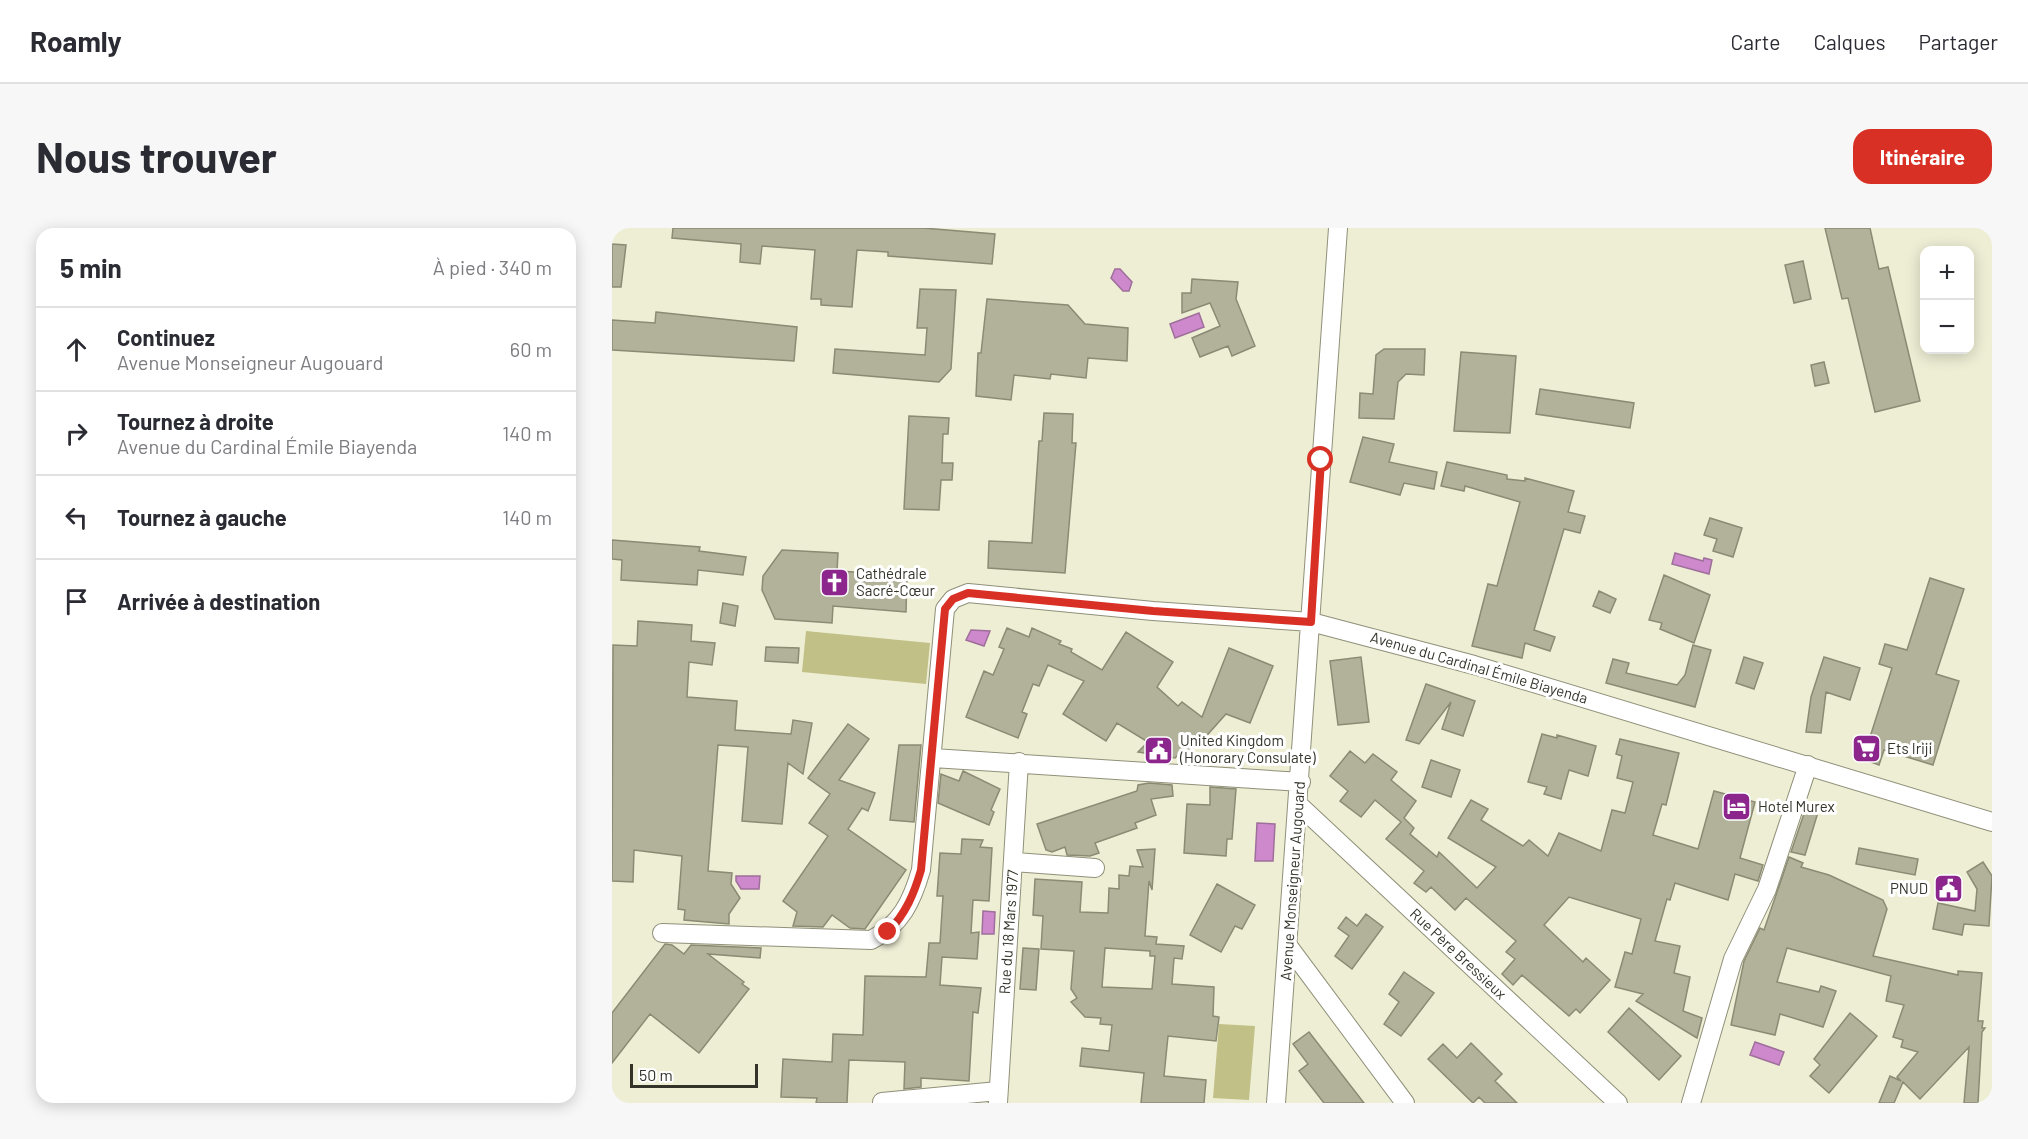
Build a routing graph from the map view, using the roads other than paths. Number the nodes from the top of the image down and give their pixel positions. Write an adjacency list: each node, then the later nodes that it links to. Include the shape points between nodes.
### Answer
1 (1338, 228): 2 (street, Avenue Monseigneur Augouard)
2 (1311, 622): 3 (street, Avenue du Cardinal Émile Biayenda, via 968,593 953,599 945,609); 5 (street, Avenue du Cardinal Émile Biayenda, via 1474,665); 6 (street, Avenue Monseigneur Augouard)
3 (933, 758): 4 (street); 11 (street, via 921,870 914,895 888,932 871,940)
4 (1019, 762): 6 (street); 9 (street, Rue du 18 Mars 1977)
5 (1808, 765): 8 (street, Avenue du Cardinal Émile Biayenda); 18 (street, via 1767,889 1733,959)
6 (1301, 782): 7 (street, Avenue Monseigneur Augouard)
7 (1299, 805): 12 (street, Avenue Monseigneur Augouard); 17 (street, Rue Père Bressieux)
8 (1992, 822)
9 (1014, 862): 10 (street); 13 (street, Rue du 18 Mars 1977)
10 (1095, 868)
11 (662, 933)
12 (1289, 947): 15 (street, Avenue Monseigneur Augouard); 16 (street)
13 (998, 1097): 14 (street)
14 (882, 1102)
15 (1276, 1103)
16 (1405, 1103)
17 (1618, 1103)
18 (1691, 1103)

